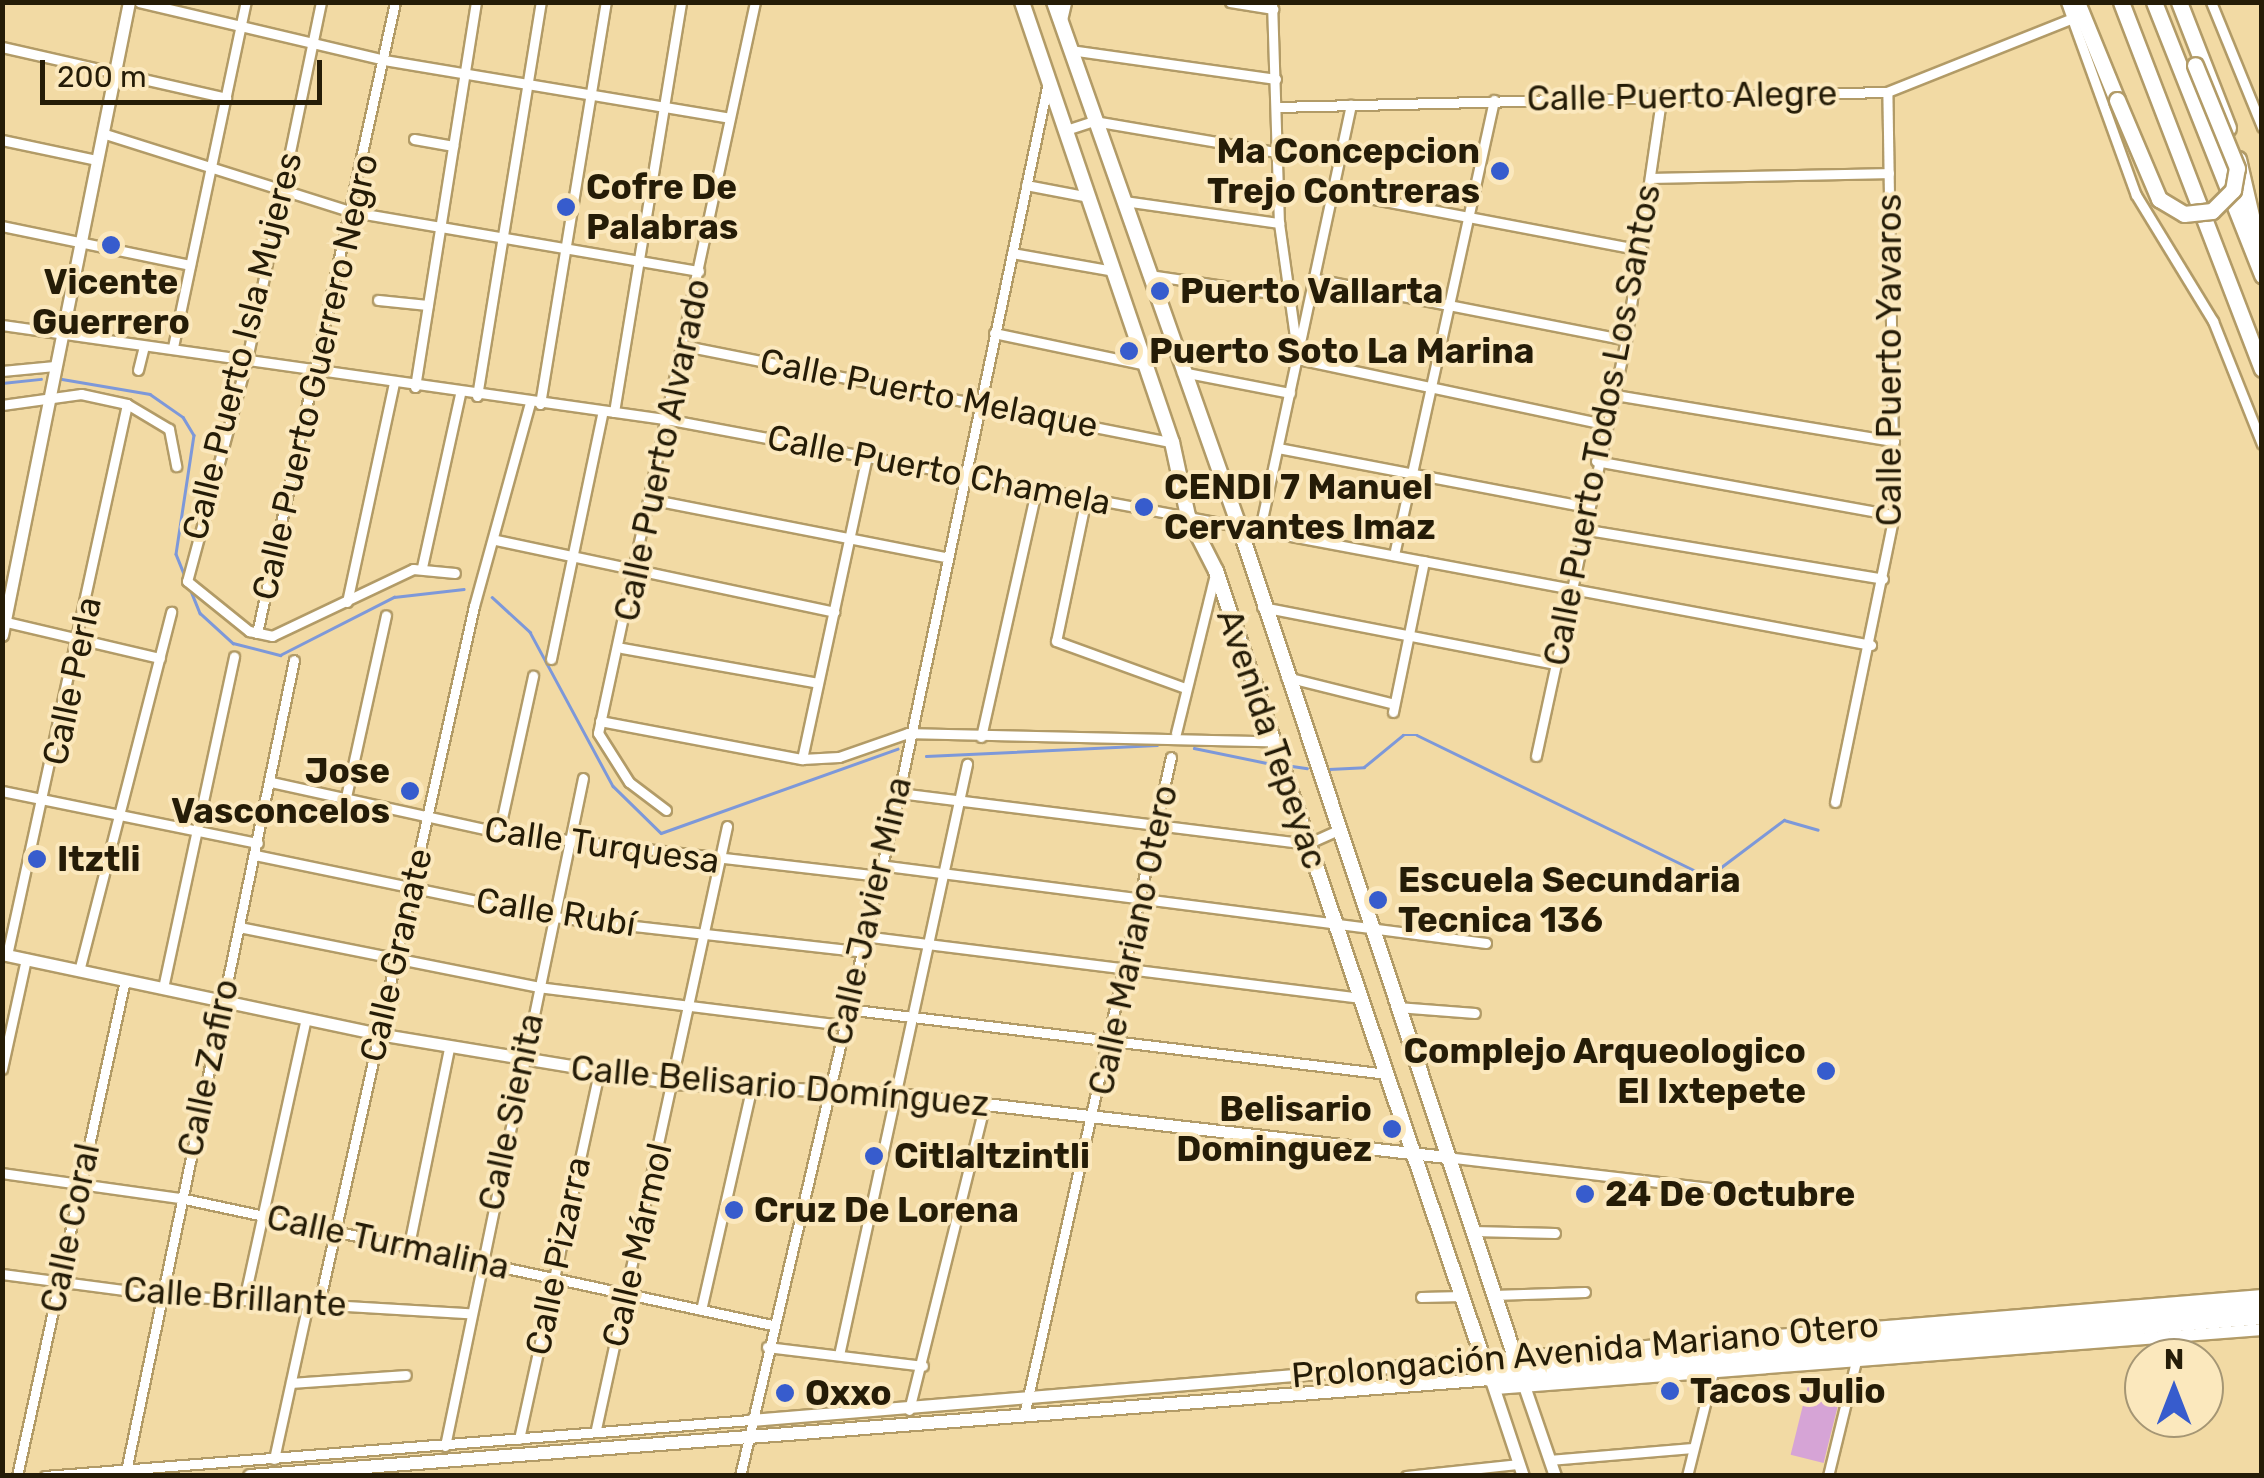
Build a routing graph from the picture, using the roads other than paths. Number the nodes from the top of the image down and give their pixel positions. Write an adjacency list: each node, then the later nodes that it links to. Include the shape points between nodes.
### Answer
1 (129, 2): 29 (street)
2 (139, 2): 24 (street)
3 (246, 2): 24 (street)
4 (321, 2): 25 (street, Calle Puerto Isla Mujeres)
5 (395, 2): 28 (street, Calle Puerto Guerrero Negro)
6 (476, 2): 30 (street)
7 (541, 2): 33 (street)
8 (606, 2): 36 (street, Calle Granate)
9 (681, 2): 41 (street)
10 (755, 2): 42 (street, Calle Puerto Alvarado)
11 (1022, 2): 31 (main road, Avenida Tepeyac)
12 (1054, 2): 23 (main road, Avenida Tepeyac)
13 (1066, 2): 23 (street)
14 (1230, 2): 21 (street)
15 (2066, 2): 22 (street)
16 (2121, 2): 93 (highway)
17 (2154, 2): 76 (highway)
18 (2170, 2): 22 (highway, bridge, via 2237,168 2233,190 2212,210 2184,214 2159,199)
19 (2179, 2): 71 (highway, via 2236,152)
20 (2211, 2): 44 (street)
21 (1272, 6): 32 (street)
22 (2074, 10): 34 (street, Calle Puerto Alegre); 115 (street, via 2136,195 2214,321)
23 (1061, 23): 27 (main road, Avenida Tepeyac)
24 (241, 24): 25 (street); 37 (street)
25 (312, 42): 28 (street); 56 (street, Calle Puerto Isla Mujeres)
26 (2, 47): 29 (street)
27 (1070, 50): 32 (street); 43 (main road, Avenida Tepeyac)
28 (384, 60): 30 (street); 60 (street, Calle Puerto Guerrero Negro)
29 (116, 70): 37 (street); 46 (street)
30 (465, 76): 33 (street); 49 (street)
31 (1049, 78): 45 (main road, Avenida Tepeyac); 55 (street, Calle Javier Mina)
32 (1276, 79): 40 (street)
33 (527, 85): 36 (street); 65 (street)
34 (1887, 92): 35 (street, Calle Puerto Alegre); 53 (street, Calle Puerto Yavaros)
35 (1662, 94): 38 (street, Calle Puerto Alegre); 54 (street, Calle Puerto Todos Los Santos)
36 (591, 96): 41 (street); 67 (street, Calle Granate)
37 (226, 98): 52 (street)
38 (1494, 100): 39 (street, Calle Puerto Alegre); 61 (street)
39 (1351, 105): 40 (street, Calle Puerto Alegre); 57 (street)
40 (1276, 107): 50 (street)
41 (664, 109): 42 (street); 70 (street)
42 (729, 118): 74 (street, Calle Puerto Alvarado)
43 (1094, 122): 45 (street); 50 (street); 59 (main road, Avenida Tepeyac)
44 (2262, 127)
45 (1066, 130): 58 (main road, Avenida Tepeyac)
46 (102, 133): 51 (street); 52 (street)
47 (414, 139): 49 (street)
48 (2, 140): 51 (street)
49 (454, 146): 64 (street)
50 (1276, 152): 62 (street)
51 (96, 160): 66 (street)
52 (210, 168): 56 (street); 72 (street)
53 (1889, 173): 54 (street); 114 (street, Calle Puerto Yavaros)
54 (1653, 178): 68 (street, Calle Puerto Todos Los Santos)
55 (1026, 185): 58 (street); 69 (street, Calle Javier Mina)
56 (282, 191): 60 (street); 89 (street, Calle Puerto Isla Mujeres)
57 (1332, 191): 61 (street); 77 (street)
58 (1089, 198): 73 (main road, Avenida Tepeyac)
59 (1121, 200): 62 (street); 75 (main road, Avenida Tepeyac)
60 (353, 212): 64 (street); 97 (street, Calle Puerto Guerrero Negro)
61 (1468, 216): 68 (street); 81 (street)
62 (1280, 223): 78 (street)
63 (2, 226): 66 (street)
64 (441, 226): 65 (street); 80 (street)
65 (504, 236): 67 (street); 105 (street)
66 (80, 242): 72 (street); 84 (street)
67 (567, 246): 70 (street); 107 (street, Calle Granate)
68 (1642, 250): 85 (street, Calle Puerto Todos Los Santos)
69 (1012, 254): 73 (street); 83 (street, Calle Javier Mina)
70 (640, 259): 74 (street); 110 (street)
71 (2262, 262)
72 (190, 265): 87 (street)
73 (1114, 270): 92 (main road, Avenida Tepeyac)
74 (699, 272): 88 (street, Calle Puerto Alvarado)
75 (1146, 275): 78 (street); 96 (main road, Avenida Tepeyac)
76 (2262, 275)
77 (1316, 279): 81 (street); 90 (street)
78 (1286, 295): 90 (street)
79 (378, 300): 80 (street)
80 (428, 305): 99 (street)
81 (1449, 306): 85 (street); 100 (street)
82 (2, 325): 84 (street, Calle Puerto Chamela)
83 (994, 333): 92 (street); 106 (street, Calle Javier Mina)
84 (62, 338): 86 (street, Calle Puerto Chamela); 91 (street)
85 (1626, 340): 103 (street, Calle Puerto Todos Los Santos)
86 (144, 346): 87 (street, Calle Puerto Chamela); 94 (street)
87 (172, 346): 89 (street, Calle Puerto Chamela)
88 (684, 346): 106 (street, Calle Puerto Melaque); 111 (street, Calle Puerto Alvarado)
89 (247, 359): 97 (street, Calle Puerto Chamela); 149 (street, Calle Puerto Isla Mujeres, via 187,572 197,596)
90 (1298, 360): 100 (street); 101 (street)
91 (55, 366): 95 (street); 104 (street)
92 (1146, 366): 113 (main road, Avenida Tepeyac)
93 (2262, 369)
94 (138, 370)
95 (2, 371)
96 (1180, 372): 101 (street); 128 (main road, Avenida Tepeyac)
97 (318, 373): 98 (street, Calle Puerto Chamela); 149 (street, Calle Puerto Guerrero Negro)
98 (394, 383): 99 (street, Calle Puerto Chamela); 143 (street)
99 (414, 387): 102 (street, Calle Puerto Chamela)
100 (1431, 388): 112 (street); 121 (street)
101 (1290, 393): 116 (street)
102 (460, 394): 105 (street, Calle Puerto Chamela); 137 (street)
103 (1610, 394): 112 (street, Calle Puerto Todos Los Santos); 114 (street)
104 (49, 396): 108 (street); 109 (street); 148 (street)
105 (477, 396): 107 (street, Calle Puerto Chamela)
106 (981, 400): 113 (street, Calle Puerto Melaque); 120 (street, Calle Javier Mina)
107 (535, 403): 110 (street, Calle Puerto Chamela); 132 (street, Calle Granate)
108 (127, 404): 119 (street, via 170,430); 151 (street, Calle Perla)
109 (2, 405)
110 (609, 411): 111 (street, Calle Puerto Chamela); 133 (street)
111 (671, 420): 117 (street, Calle Puerto Chamela); 124 (street, Calle Puerto Alvarado)
112 (1604, 424): 118 (street, Calle Puerto Todos Los Santos)
113 (1172, 442): 127 (main road, Avenida Tepeyac)
114 (1894, 442): 126 (street, Calle Puerto Yavaros)
115 (2262, 444)
116 (1278, 448): 121 (street); 129 (street)
117 (867, 456): 120 (street, Calle Puerto Chamela); 131 (street)
118 (1596, 461): 125 (street, Calle Puerto Todos Los Santos); 126 (street)
119 (176, 466)
120 (963, 474): 122 (street, Calle Puerto Chamela); 135 (street, Calle Javier Mina)
121 (1412, 474): 125 (street); 134 (street)
122 (1037, 488): 123 (street, Calle Puerto Chamela); 166 (street)
123 (1086, 498): 127 (street, Calle Puerto Chamela); 162 (street, via 1056,641)
124 (654, 500): 131 (street); 138 (street, Calle Puerto Alvarado)
125 (1587, 507): 130 (street, Calle Puerto Todos Los Santos)
126 (1894, 515): 141 (street, Calle Puerto Yavaros)
127 (1188, 516): 128 (street, Calle Puerto Chamela); 139 (main road, Avenida Tepeyac)
128 (1238, 523): 129 (street, Calle Puerto Chamela); 144 (main road, Avenida Tepeyac)
129 (1260, 528): 134 (street, Calle Puerto Chamela)
130 (1582, 529): 141 (street); 142 (street, Calle Puerto Todos Los Santos)
131 (848, 538): 135 (street); 146 (street)
132 (496, 540): 133 (street); 182 (street, Calle Granate, via 474,606)
133 (570, 552): 138 (street); 157 (street)
134 (1394, 555): 136 (street, Calle Puerto Chamela)
135 (944, 558): 164 (street, Calle Javier Mina)
136 (1424, 561): 142 (street, Calle Puerto Chamela); 150 (street)
137 (422, 567): 140 (street); 143 (street)
138 (638, 568): 146 (street); 153 (street, Calle Puerto Alvarado)
139 (1216, 571): 162 (street); 167 (main road, Avenida Tepeyac)
140 (454, 573)
141 (1883, 579): 152 (street, Calle Puerto Yavaros)
142 (1569, 592): 152 (street, Calle Puerto Chamela); 158 (street, Calle Puerto Todos Los Santos)
143 (348, 602): 149 (street, via 296,631)
144 (1259, 606): 150 (street); 160 (main road, Avenida Tepeyac)
145 (171, 612): 155 (street)
146 (834, 612): 161 (street)
147 (386, 615): 176 (street)
148 (4, 628): 151 (street)
149 (258, 633)
150 (1409, 634): 158 (street); 160 (street, via 1394,708)
151 (82, 640): 155 (street); 178 (street, Calle Perla)
152 (1870, 645): 179 (street, Calle Puerto Yavaros)
153 (622, 648): 161 (street); 163 (street, Calle Puerto Alvarado)
154 (234, 656): 185 (street)
155 (160, 658): 181 (street)
156 (294, 660): 173 (street, Calle Zafiro)
157 (551, 660)
158 (1554, 664): 169 (street, Calle Puerto Todos Los Santos)
159 (534, 676): 187 (street)
160 (1283, 676): 186 (main road, Avenida Tepeyac)
161 (818, 683): 170 (street)
162 (1185, 688): 165 (street)
163 (600, 720): 170 (street); 180 (street, via 600,740 629,782)
164 (908, 733): 166 (street); 170 (street, via 839,757); 175 (street, Calle Javier Mina)
165 (1176, 733): 166 (street); 167 (street)
166 (981, 737)
167 (1273, 741): 189 (main road, Avenida Tepeyac)
168 (1170, 756): 183 (street, Calle Mariano Otero)
169 (1536, 756)
170 (802, 759)
171 (967, 764): 177 (street)
172 (583, 778): 188 (street, Calle Sienita)
173 (271, 782): 176 (street, Calle Turquesa); 190 (street, Calle Zafiro)
174 (2, 791): 178 (street, Calle Rubí)
175 (899, 793): 177 (street); 192 (street, Calle Javier Mina)
176 (346, 796): 182 (street, Calle Turquesa)
177 (961, 799): 183 (street); 193 (street)
178 (45, 800): 181 (street, Calle Rubí); 205 (street, Calle Perla)
179 (1835, 802)
180 (666, 810)
181 (119, 815): 185 (street, Calle Rubí); 209 (street)
182 (428, 816): 187 (street, Calle Turquesa); 194 (street, Calle Granate)
183 (1157, 823): 189 (street); 195 (street, Calle Mariano Otero)
184 (728, 826): 191 (street, Calle Mármol)
185 (196, 831): 190 (street, Calle Rubí); 212 (street)
186 (1336, 831): 189 (street); 199 (main road, Avenida Tepeyac)
187 (500, 832): 188 (street, Calle Turquesa)
188 (569, 842): 191 (street, Calle Turquesa); 196 (street, Calle Sienita)
189 (1306, 844): 197 (main road, Avenida Tepeyac)
190 (256, 849): 194 (street, Calle Rubí); 198 (street, Calle Zafiro)
191 (719, 863): 192 (street, Calle Turquesa); 200 (street, Calle Mármol)
192 (878, 870): 193 (street, Calle Turquesa); 201 (street, Calle Javier Mina)
193 (946, 874): 195 (street, Calle Turquesa); 203 (street)
194 (412, 886): 196 (street, Calle Rubí); 207 (street, Calle Granate)
195 (1141, 896): 197 (street, Calle Turquesa); 208 (street, Calle Mariano Otero)
196 (554, 916): 200 (street, Calle Rubí); 211 (street, Calle Sienita)
197 (1335, 922): 199 (street, Calle Turquesa); 213 (main road, Avenida Tepeyac)
198 (240, 927): 207 (street); 214 (street, Calle Zafiro)
199 (1368, 927): 202 (street, Calle Turquesa); 216 (main road, Avenida Tepeyac)
200 (706, 934): 204 (street, Calle Rubí); 215 (street, Calle Mármol)
201 (863, 936): 203 (street); 204 (street, Calle Javier Mina)
202 (1486, 944)
203 (932, 946): 208 (street); 219 (street)
204 (858, 951): 217 (street, Calle Javier Mina)
205 (4, 954): 206 (street, Calle Belisario Domínguez)
206 (26, 959): 209 (street, Calle Belisario Domínguez); 226 (street)
207 (395, 959): 211 (street); 222 (street, Calle Granate)
208 (1126, 969): 213 (street); 223 (street, Calle Mariano Otero)
209 (79, 970): 210 (street, Calle Belisario Domínguez)
210 (125, 980): 212 (street, Calle Belisario Domínguez); 238 (street, Calle Coral)
211 (538, 987): 215 (street); 225 (street, Calle Sienita)
212 (162, 988): 214 (street, Calle Belisario Domínguez)
213 (1361, 998): 228 (main road, Avenida Tepeyac)
214 (223, 1002): 220 (street, Calle Belisario Domínguez); 240 (street, Calle Zafiro)
215 (692, 1006): 221 (street); 229 (street, Calle Mármol)
216 (1397, 1007): 218 (street); 236 (main road, Avenida Tepeyac)
217 (846, 1009): 219 (street); 221 (street, Calle Javier Mina)
218 (1475, 1013)
219 (916, 1014): 223 (street); 232 (street)
220 (306, 1019): 222 (street, Calle Belisario Domínguez); 241 (street)
221 (842, 1025): 230 (street, Calle Javier Mina)
222 (378, 1034): 224 (street, Calle Belisario Domínguez); 242 (street, Calle Granate)
223 (1113, 1039): 228 (street); 234 (street, Calle Mariano Otero)
224 (449, 1048): 225 (street, Calle Belisario Domínguez); 245 (street)
225 (522, 1062): 227 (street, Calle Belisario Domínguez); 246 (street, Calle Sienita)
226 (2, 1069)
227 (599, 1073): 229 (street, Calle Belisario Domínguez); 248 (street, Calle Pizarra)
228 (1387, 1074): 235 (main road, Avenida Tepeyac)
229 (674, 1084): 231 (street, Calle Belisario Domínguez); 251 (street, Calle Mármol)
230 (827, 1089): 231 (street, Calle Belisario Domínguez); 232 (street, Calle Belisario Domínguez); 266 (street, Calle Javier Mina)
231 (751, 1090): 261 (street)
232 (898, 1094): 233 (street, Calle Belisario Domínguez); 273 (street)
233 (985, 1103): 234 (street, Calle Belisario Domínguez); 275 (street)
234 (1096, 1115): 235 (street, Calle Belisario Domínguez); 281 (street, Calle Mariano Otero)
235 (1414, 1153): 236 (street, Calle Belisario Domínguez); 255 (main road, Avenida Tepeyac)
236 (1446, 1156): 239 (street); 243 (main road, Avenida Tepeyac)
237 (2, 1173): 238 (street, Calle Turmalina)
238 (80, 1184): 240 (street, Calle Turmalina); 249 (street, Calle Coral)
239 (1744, 1192)
240 (180, 1198): 241 (street, Calle Turmalina); 253 (street, Calle Zafiro)
241 (262, 1214): 242 (street, Calle Turmalina); 257 (street)
242 (334, 1229): 245 (street, Calle Turmalina); 258 (street, Calle Granate)
243 (1472, 1231): 244 (street); 254 (main road, Avenida Tepeyac)
244 (1555, 1233)
245 (409, 1246): 246 (street, Calle Turmalina)
246 (480, 1261): 248 (street, Calle Turmalina); 262 (street, Calle Sienita)
247 (2, 1274): 249 (street, Calle Brillante)
248 (553, 1277): 251 (street, Calle Turmalina); 287 (street, Calle Pizarra)
249 (58, 1281): 253 (street, Calle Brillante); 298 (street, Calle Coral)
250 (1585, 1292): 254 (street)
251 (626, 1293): 261 (street, Calle Turmalina); 285 (street, Calle Mármol)
252 (2262, 1294): 259 (street, Prolongación Avenida Mariano Otero)
253 (161, 1295): 257 (street, Calle Brillante); 295 (street, Calle Zafiro)
254 (1494, 1295): 276 (main road, Avenida Tepeyac)
255 (1462, 1296): 256 (street); 278 (main road, Avenida Tepeyac)
256 (1422, 1297)
257 (244, 1300): 258 (street, Calle Brillante)
258 (314, 1304): 262 (street, Calle Brillante); 280 (street, Calle Granate)
259 (2156, 1304): 264 (main road); 265 (street, Prolongación Avenida Mariano Otero)
260 (2262, 1306): 264 (main road, Prolongación Avenida Mariano Otero)
261 (702, 1310): 266 (street, Calle Turmalina)
262 (468, 1313): 289 (street, Calle Sienita)
263 (2262, 1317): 264 (main road, Prolongación Avenida Mariano Otero)
264 (2186, 1318): 268 (main road, Prolongación Avenida Mariano Otero); 269 (main road)
265 (1958, 1319): 268 (main road); 276 (street, Prolongación Avenida Mariano Otero)
266 (772, 1325): 271 (street, Calle Javier Mina)
267 (2262, 1330): 269 (street, Prolongación Avenida Mariano Otero)
268 (1928, 1338): 272 (main road); 276 (main road, Prolongación Avenida Mariano Otero)
269 (2154, 1338)
270 (2124, 1340): 272 (street, Prolongación Avenida Mariano Otero)
271 (766, 1347): 273 (street); 284 (street, Calle Javier Mina)
272 (1961, 1352): 274 (street, Prolongación Avenida Mariano Otero)
273 (839, 1356): 275 (street)
274 (1856, 1361): 277 (street, Prolongación Avenida Mariano Otero); 304 (street)
275 (922, 1366): 282 (street)
276 (1520, 1371): 277 (street, Prolongación Avenida Mariano Otero); 278 (main road, Prolongación Avenida Mariano Otero); 278 (street, Prolongación Avenida Mariano Otero); 293 (street, Avenida Tepeyac)
277 (1713, 1372): 290 (street)
278 (1489, 1375): 281 (street, Prolongación Avenida Mariano Otero); 283 (main road, Prolongación Avenida Mariano Otero); 294 (street, Avenida Tepeyac)
279 (406, 1376): 280 (street)
280 (291, 1383): 292 (street, Calle Granate)
281 (1028, 1398): 282 (street, Prolongación Avenida Mariano Otero); 283 (street, Calle Mariano Otero)
282 (908, 1410): 284 (street, Prolongación Avenida Mariano Otero)
283 (1024, 1415): 288 (main road, Prolongación Avenida Mariano Otero)
284 (752, 1420): 285 (street); 288 (street, Calle Javier Mina)
285 (596, 1429): 286 (street)
286 (566, 1432): 287 (street); 291 (street)
287 (519, 1438): 289 (street)
288 (748, 1439): 291 (main road, Prolongación Avenida Mariano Otero); 301 (street, Calle Javier Mina)
289 (445, 1446): 292 (street)
290 (1694, 1448): 293 (street); 303 (street)
291 (566, 1452): 300 (main road, Prolongación Avenida Mariano Otero)
292 (274, 1459): 295 (street)
293 (1550, 1460): 302 (street, Avenida Tepeyac)
294 (1521, 1470): 296 (street)
295 (126, 1473): 297 (street)
296 (1407, 1473)
297 (76, 1475): 299 (street)
298 (16, 1476)
299 (45, 1476)
300 (250, 1476)
301 (740, 1476)
302 (1555, 1476)
303 (1687, 1476)
304 (1828, 1476)

